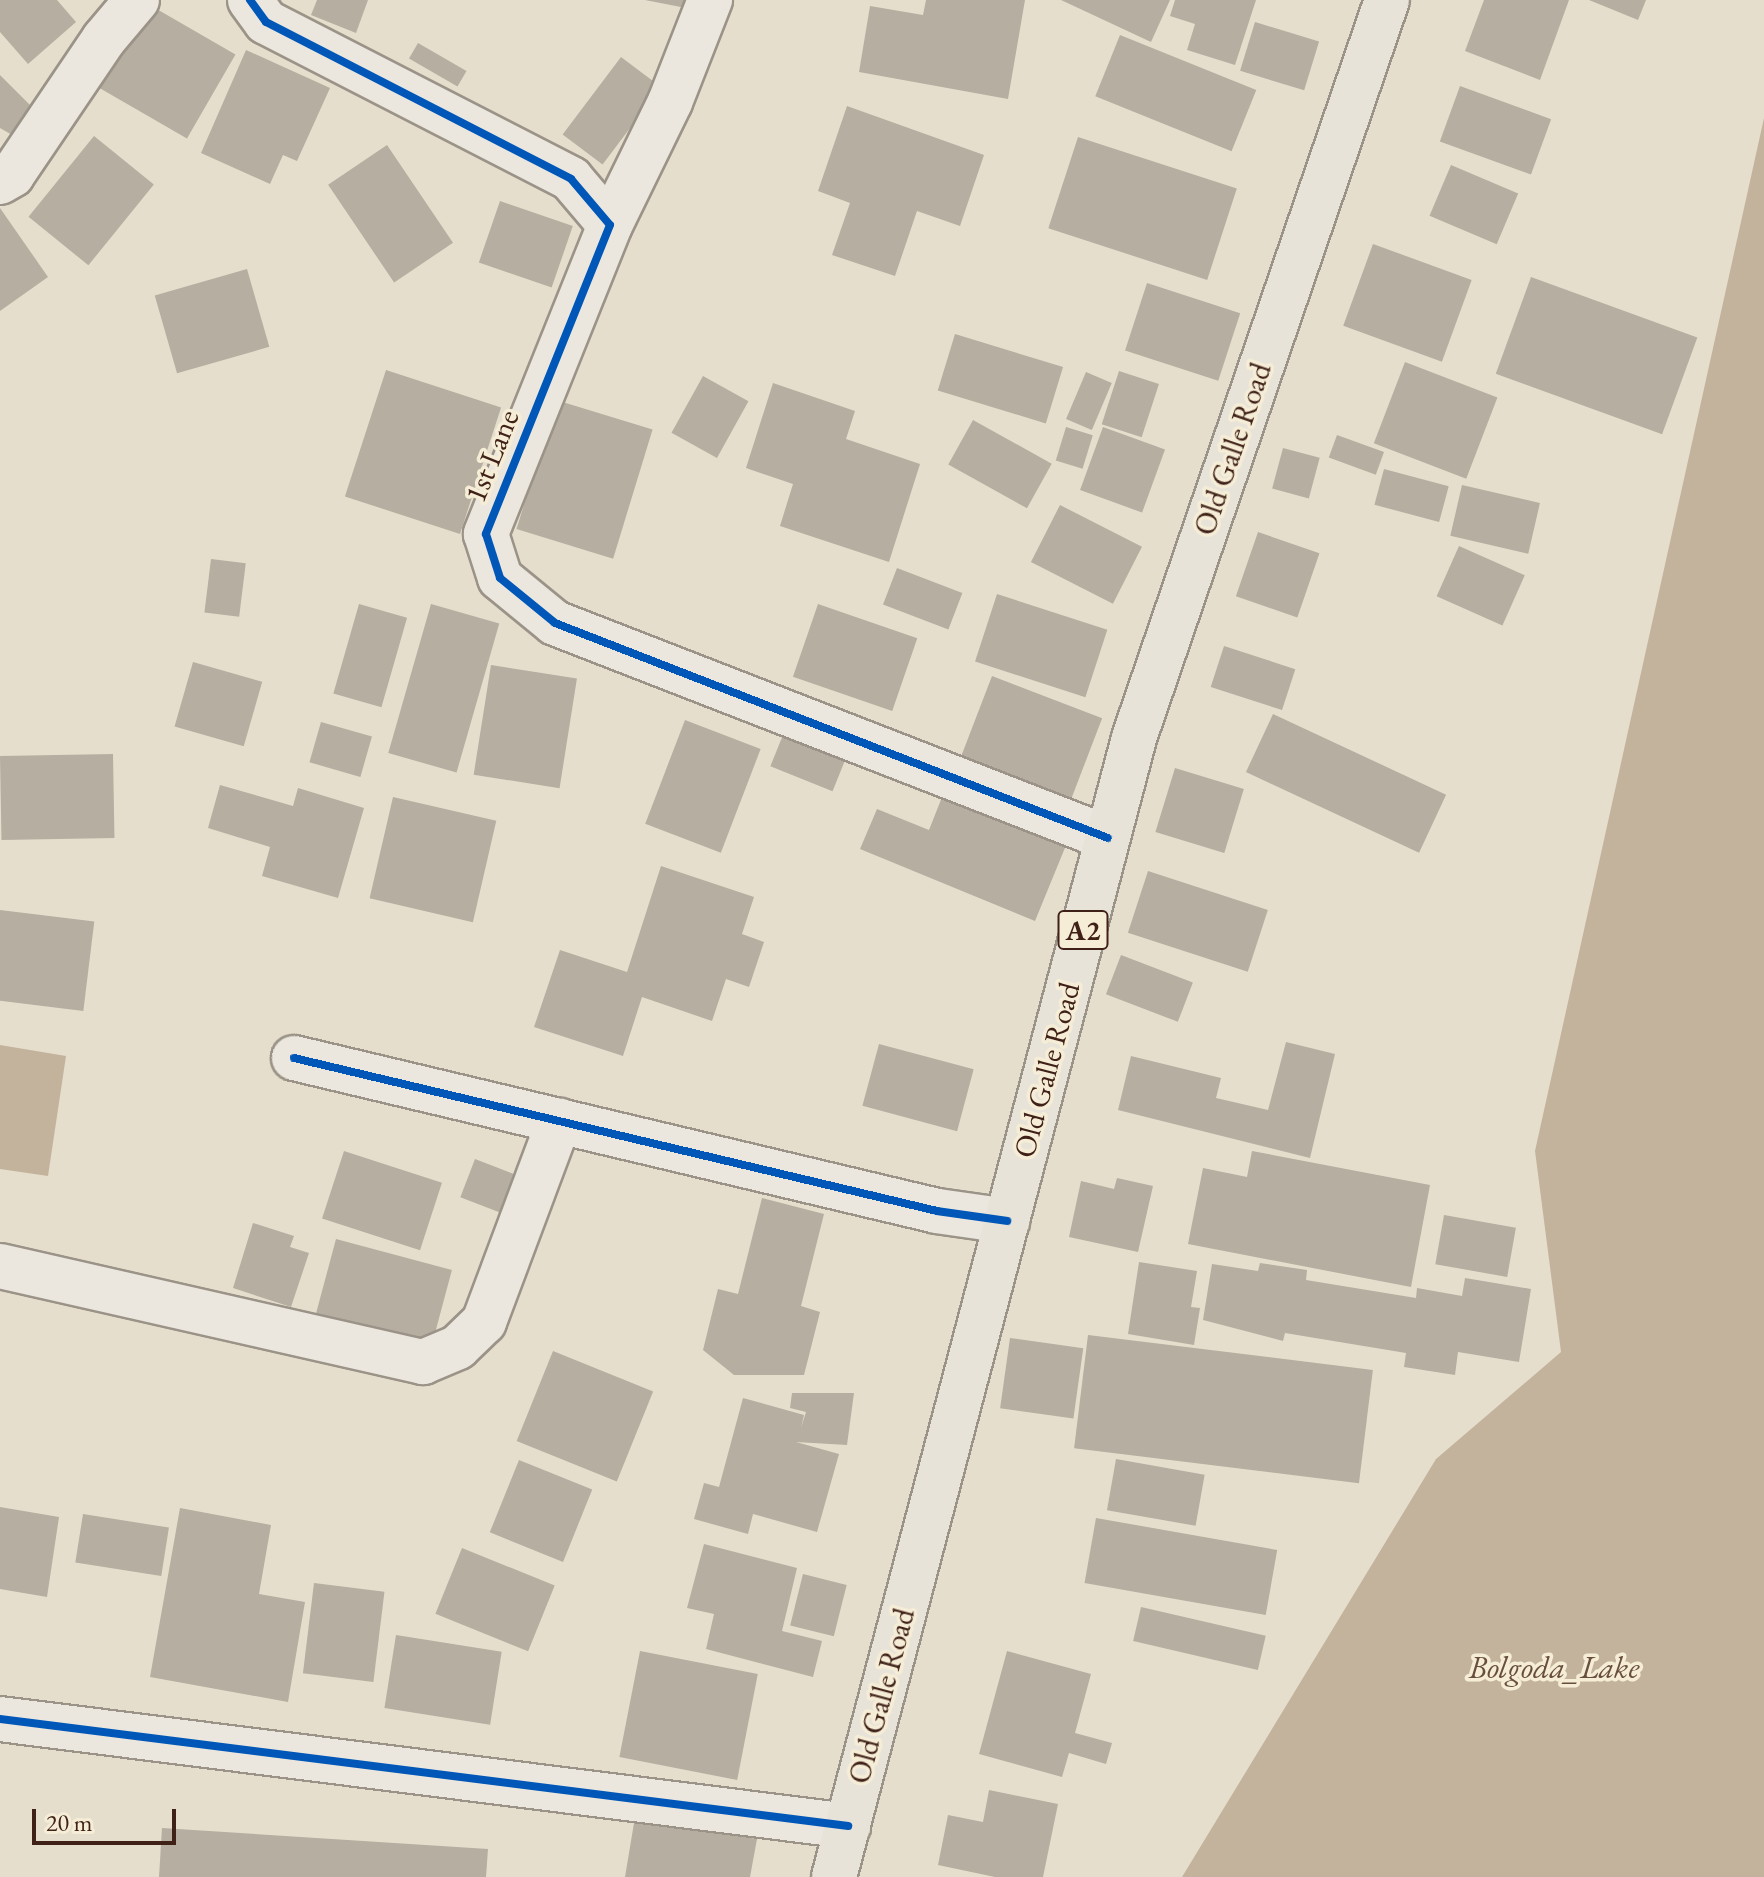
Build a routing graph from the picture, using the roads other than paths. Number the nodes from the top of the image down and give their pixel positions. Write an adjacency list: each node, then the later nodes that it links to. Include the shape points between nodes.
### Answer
1 (137, 0): 5 (street, via 104,39 12,175)
2 (250, 0): 6 (street, via 266,22 571,179)
3 (710, 0): 6 (street, 1st Lane, via 670,102)
4 (1387, 0): 7 (highway, Old Galle Road / A2, via 1134,738)
5 (0, 182)
6 (610, 225): 7 (street, 1st Lane, via 486,534 500,578 555,623)
7 (1108, 838): 10 (highway, Old Galle Road / A2)
8 (294, 1058): 9 (street)
9 (559, 1121): 10 (street, via 937,1211); 11 (street, via 484,1322 458,1347 423,1362)
10 (1007, 1221): 13 (highway, Old Galle Road / A2)
11 (0, 1266)
12 (0, 1719): 13 (street)
13 (848, 1826): 14 (highway, Old Galle Road / A2)
14 (834, 1877)

